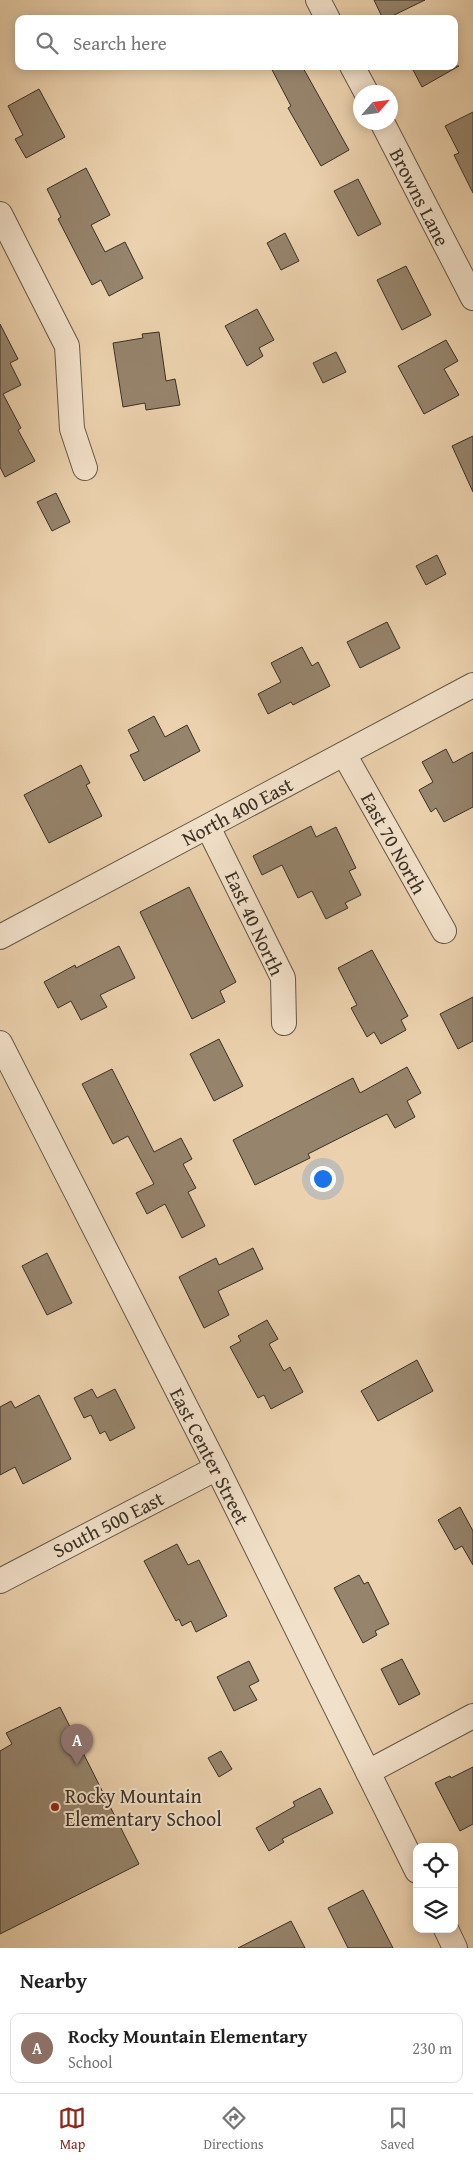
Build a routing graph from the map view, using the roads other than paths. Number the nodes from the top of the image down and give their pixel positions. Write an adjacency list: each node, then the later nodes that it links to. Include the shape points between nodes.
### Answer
1 (318, 0): 2 (street)
2 (326, 15)
3 (354, 70): 4 (street)
4 (362, 85)
5 (386, 130): 7 (street, Browns Lane)
6 (0, 214): 8 (street, via 67,346 72,430)
7 (473, 298)
8 (85, 468)
9 (473, 685): 10 (street, North 400 East)
10 (344, 754): 11 (street, North 400 East); 12 (street, East 70 North)
11 (208, 827): 13 (street, North 400 East); 14 (street, East 40 North, via 283,978)
12 (444, 932)
13 (0, 937)
14 (284, 1023)
15 (0, 1043): 16 (street, East Center Street)
16 (217, 1468): 17 (street, South 500 East); 19 (street, East Center Street)
17 (0, 1580)
18 (473, 1716): 19 (street)
19 (368, 1772): 20 (street, East Center Street)
20 (413, 1863)
21 (448, 1933): 22 (street)
22 (455, 1948)

